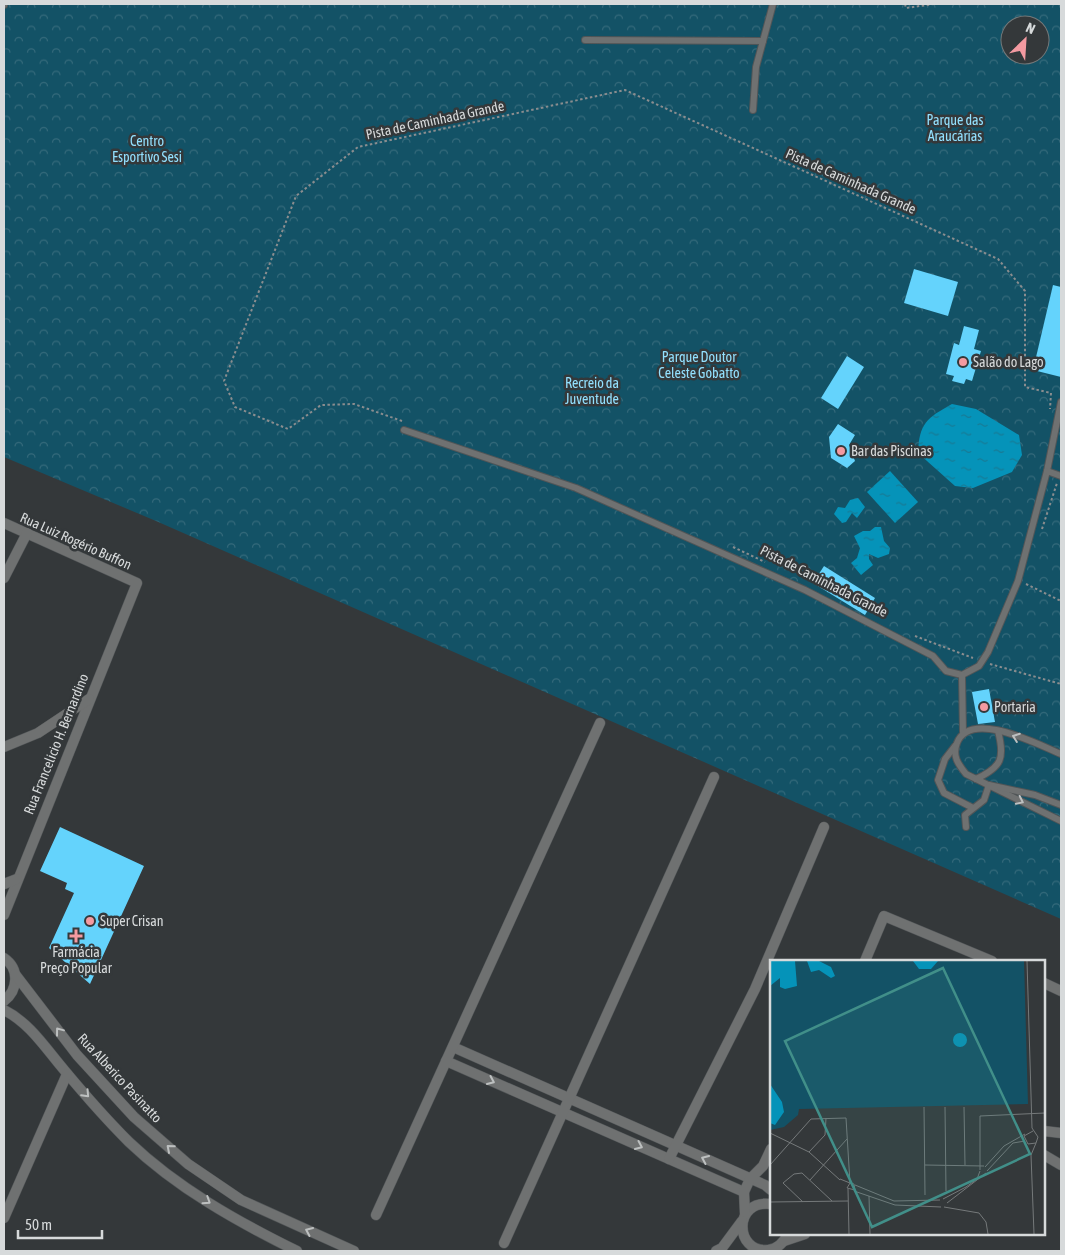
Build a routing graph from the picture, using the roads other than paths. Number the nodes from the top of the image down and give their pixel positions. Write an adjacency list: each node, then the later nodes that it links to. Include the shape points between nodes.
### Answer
1 (773, 4): 3 (lane)
2 (585, 40): 3 (lane)
3 (762, 41): 4 (lane, via 756,67)
4 (753, 110)
5 (1061, 402): 7 (lane)
6 (404, 430): 13 (lane, via 576,488 805,590 933,656 946,671)
7 (1047, 471): 8 (lane); 13 (lane, via 1018,580 980,661)
8 (1060, 476)
9 (4, 523): 10 (street, Rua Luiz Rogério Buffon)
10 (27, 533): 11 (street); 12 (street, Rua Luiz Rogério Buffon)
11 (4, 578)
12 (137, 583): 14 (street, Rua Francelicio H. Bernardino)
13 (962, 675): 17 (lane)
14 (89, 699): 19 (street, via 38,733); 29 (street, Rua Francelicio H. Bernardino)
15 (600, 723): 40 (street)
16 (998, 730): 17 (lane, via 976,727); 20 (lane, one-way to 16); 22 (lane, via 1002,745 998,765)
17 (964, 732): 18 (lane)
18 (957, 742): 22 (lane, via 954,754 958,764 966,774); 25 (lane, via 945,759 938,780 944,793)
19 (4, 747)
20 (1061, 754)
21 (714, 777): 43 (street)
22 (976, 779): 23 (lane)
23 (988, 785): 24 (lane, via 1036,795); 25 (lane, via 984,800); 26 (lane, one-way to 26)
24 (1061, 805)
25 (973, 808): 28 (lane, via 965,814)
26 (1061, 821)
27 (824, 827): 47 (street, via 754,989)
28 (966, 827)
29 (17, 879): 30 (street); 31 (street, Rua Francelicio H. Bernardino)
30 (4, 884)
31 (4, 916)
32 (4, 958): 35 (street, Rua Alberico Pasinatto)
33 (865, 960): 34 (street, via 884,916)
34 (990, 960)
35 (15, 974): 38 (street, via 14,990); 64 (street, Rua Alberico Pasinatto, one-way to 35, via 241,1200 188,1164 134,1117 77,1055)
36 (1045, 983): 37 (street)
37 (1061, 991)
38 (4, 1001)
39 (4, 1010): 42 (street, via 24,1022)
40 (453, 1047): 41 (street); 43 (street)
41 (446, 1061): 44 (street, one-way to 44); 56 (street)
42 (67, 1074): 57 (street); 63 (street, one-way to 63, via 130,1142 184,1187 244,1225)
43 (569, 1098): 44 (street); 47 (street)
44 (563, 1112): 50 (street, one-way to 50); 61 (street)
45 (1045, 1132): 46 (street)
46 (1061, 1133)
47 (676, 1146): 50 (street); 52 (street, one-way to 47)
48 (770, 1151): 52 (street, via 763,1166)
49 (1045, 1156): 51 (street)
50 (669, 1159): 54 (street)
51 (1061, 1165)
52 (750, 1178): 53 (street); 54 (street)
53 (770, 1189)
54 (744, 1192): 58 (street)
55 (770, 1204): 58 (street, via 756,1205)
56 (376, 1215)
57 (4, 1218)
58 (744, 1218): 62 (street, via 744,1236 748,1243 755,1248); 65 (street, via 722,1248)
59 (799, 1235): 60 (street)
60 (786, 1237): 62 (street)
61 (504, 1243)
62 (769, 1250)
63 (297, 1251)
64 (354, 1251)
65 (716, 1251)

